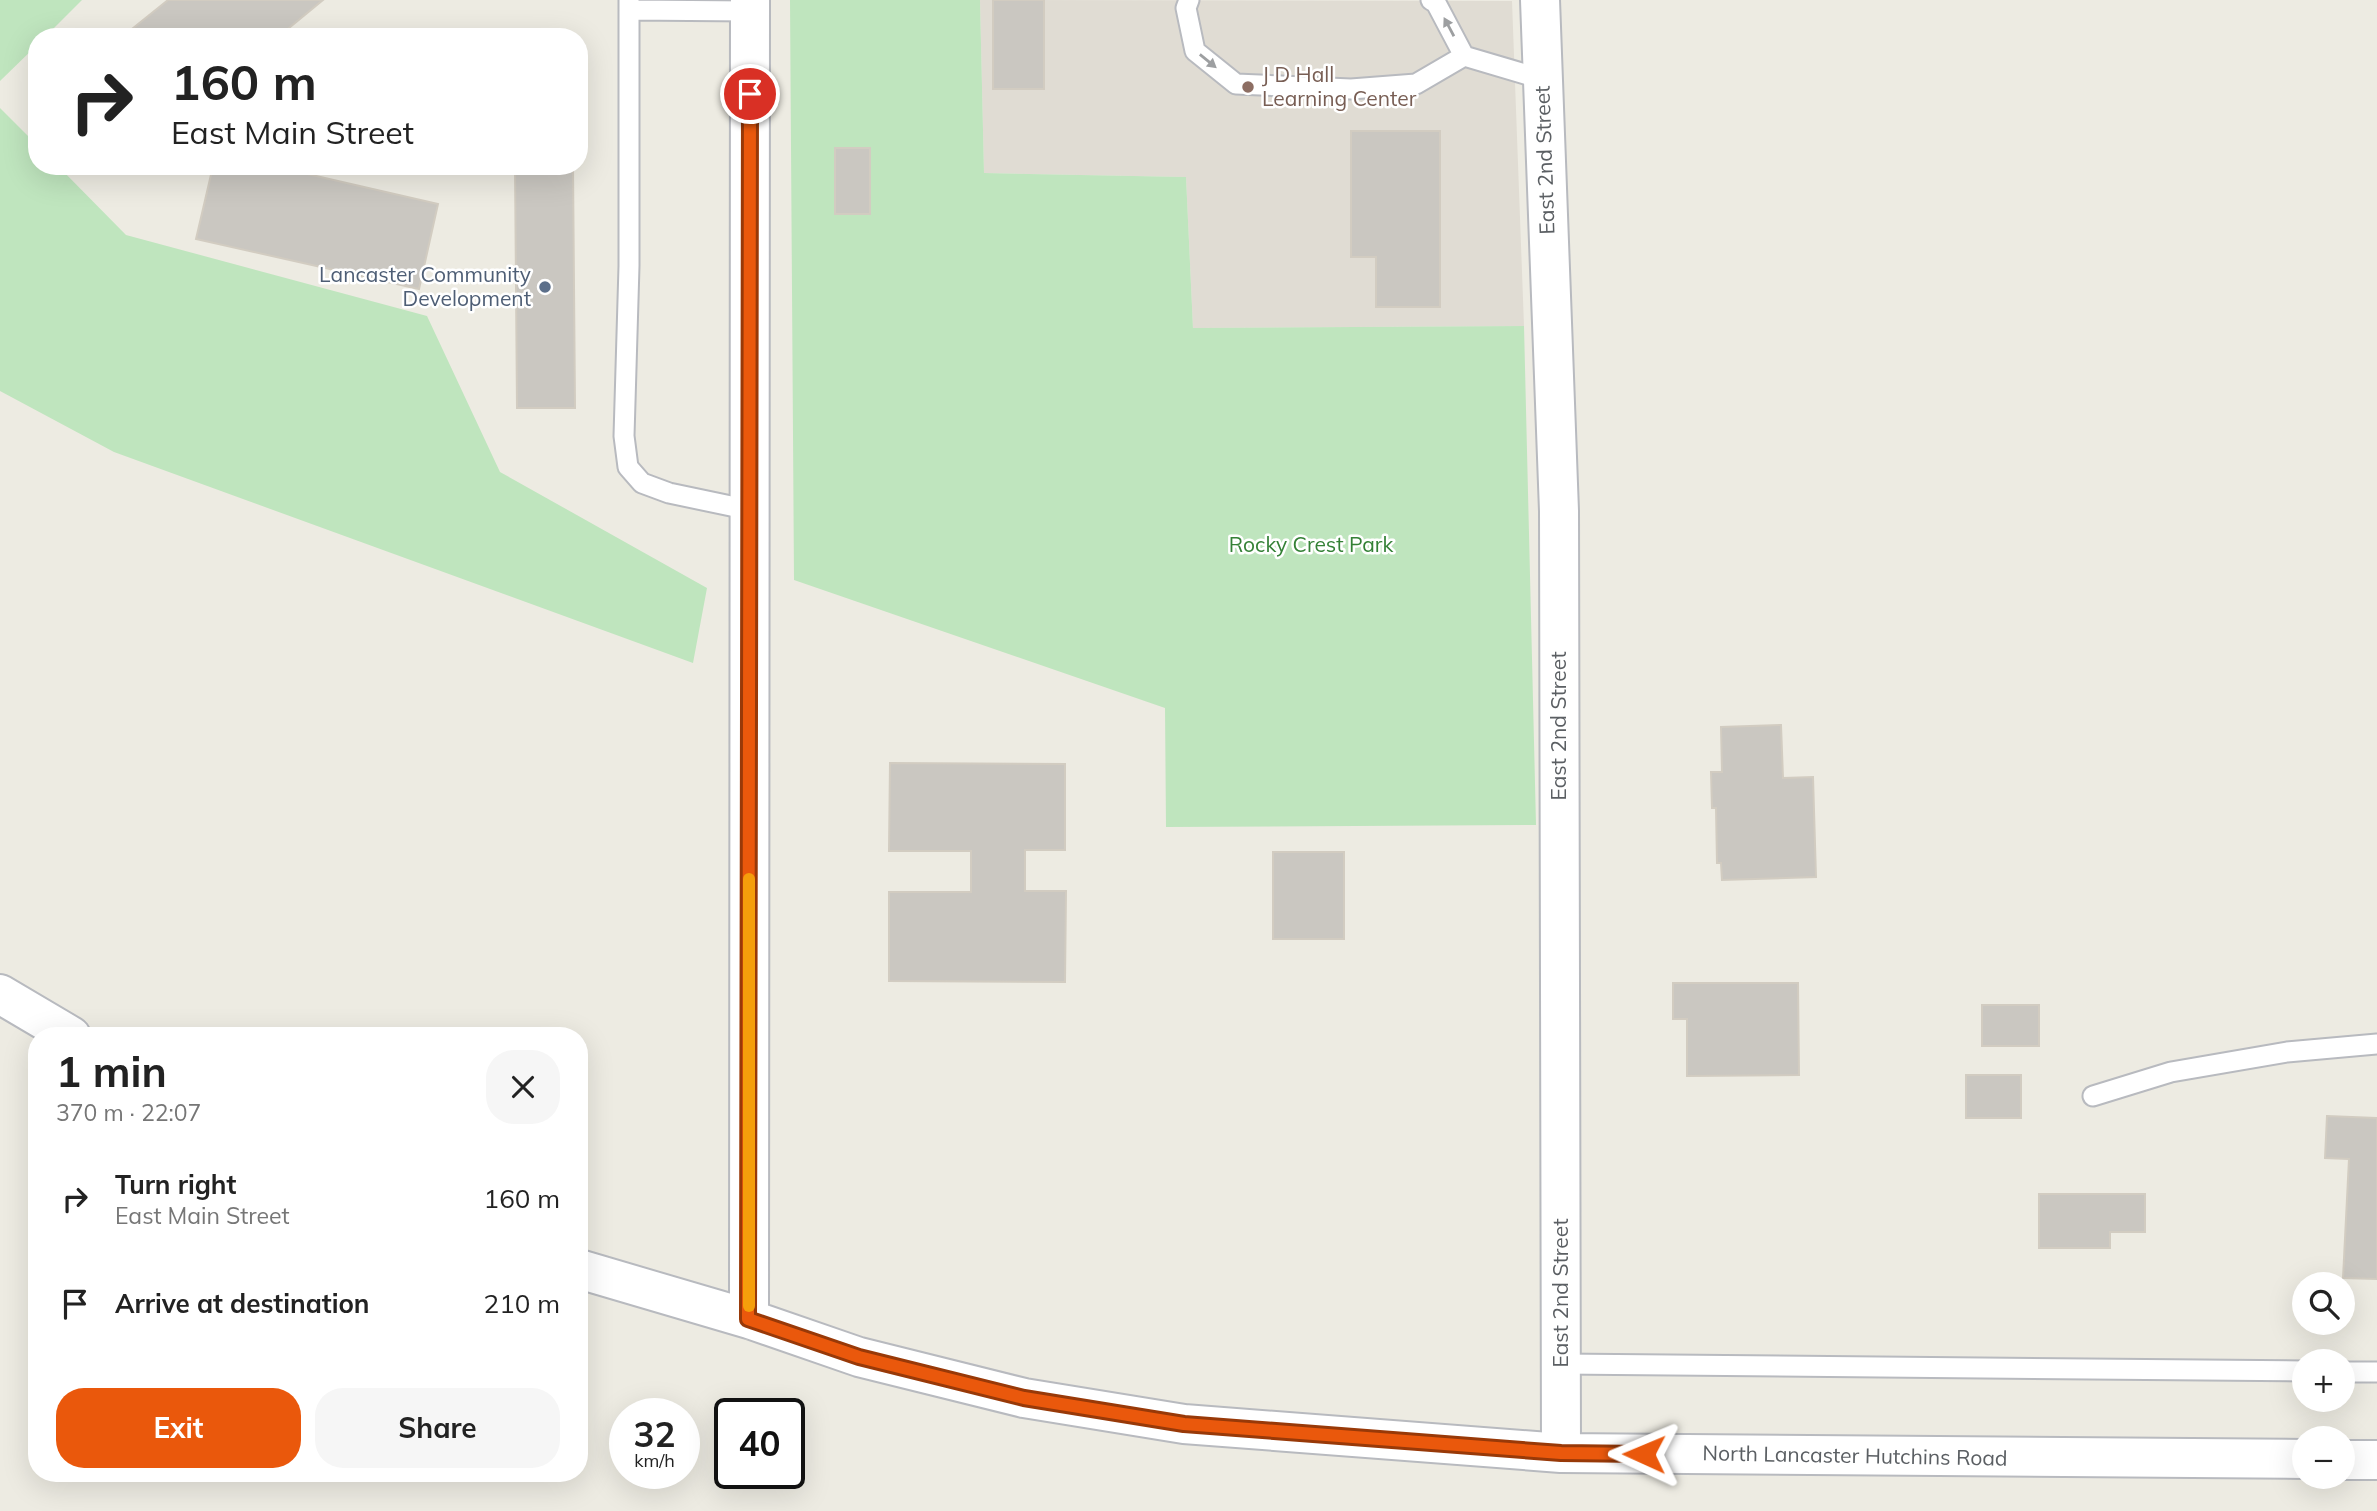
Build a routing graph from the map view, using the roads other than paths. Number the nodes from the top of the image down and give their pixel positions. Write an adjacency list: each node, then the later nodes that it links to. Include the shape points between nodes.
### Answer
1 (1189, 0): 6 (lane, one-way to 6, via 1186,8 1195,51 1236,84 1351,89 1416,84)
2 (1431, 0): 6 (lane, one-way to 2)
3 (1541, 0): 7 (street, East 2nd Street)
4 (629, 5): 5 (lane); 8 (lane, via 624,436 628,467 642,483 670,494)
5 (750, 6): 8 (street)
6 (1464, 56): 7 (lane)
7 (1542, 79): 15 (street, East 2nd Street, via 1559,511)
8 (750, 510): 14 (street)
9 (0, 994): 10 (street)
10 (56, 1027)
11 (2377, 1044): 12 (lane, via 2287,1052 2171,1072)
12 (2093, 1096)
13 (588, 1272): 14 (street, North Lancaster Hutchins Road)
14 (748, 1319): 19 (street, North Lancaster Hutchins Road, via 859,1357 1024,1398 1184,1424)
15 (1561, 1364): 16 (lane); 19 (street, East 2nd Street)
16 (2292, 1371)
17 (2355, 1372): 18 (lane)
18 (2377, 1372)
19 (1561, 1453): 20 (street, North Lancaster Hutchins Road)
20 (2292, 1460)
21 (2355, 1460): 22 (street)
22 (2377, 1460)

